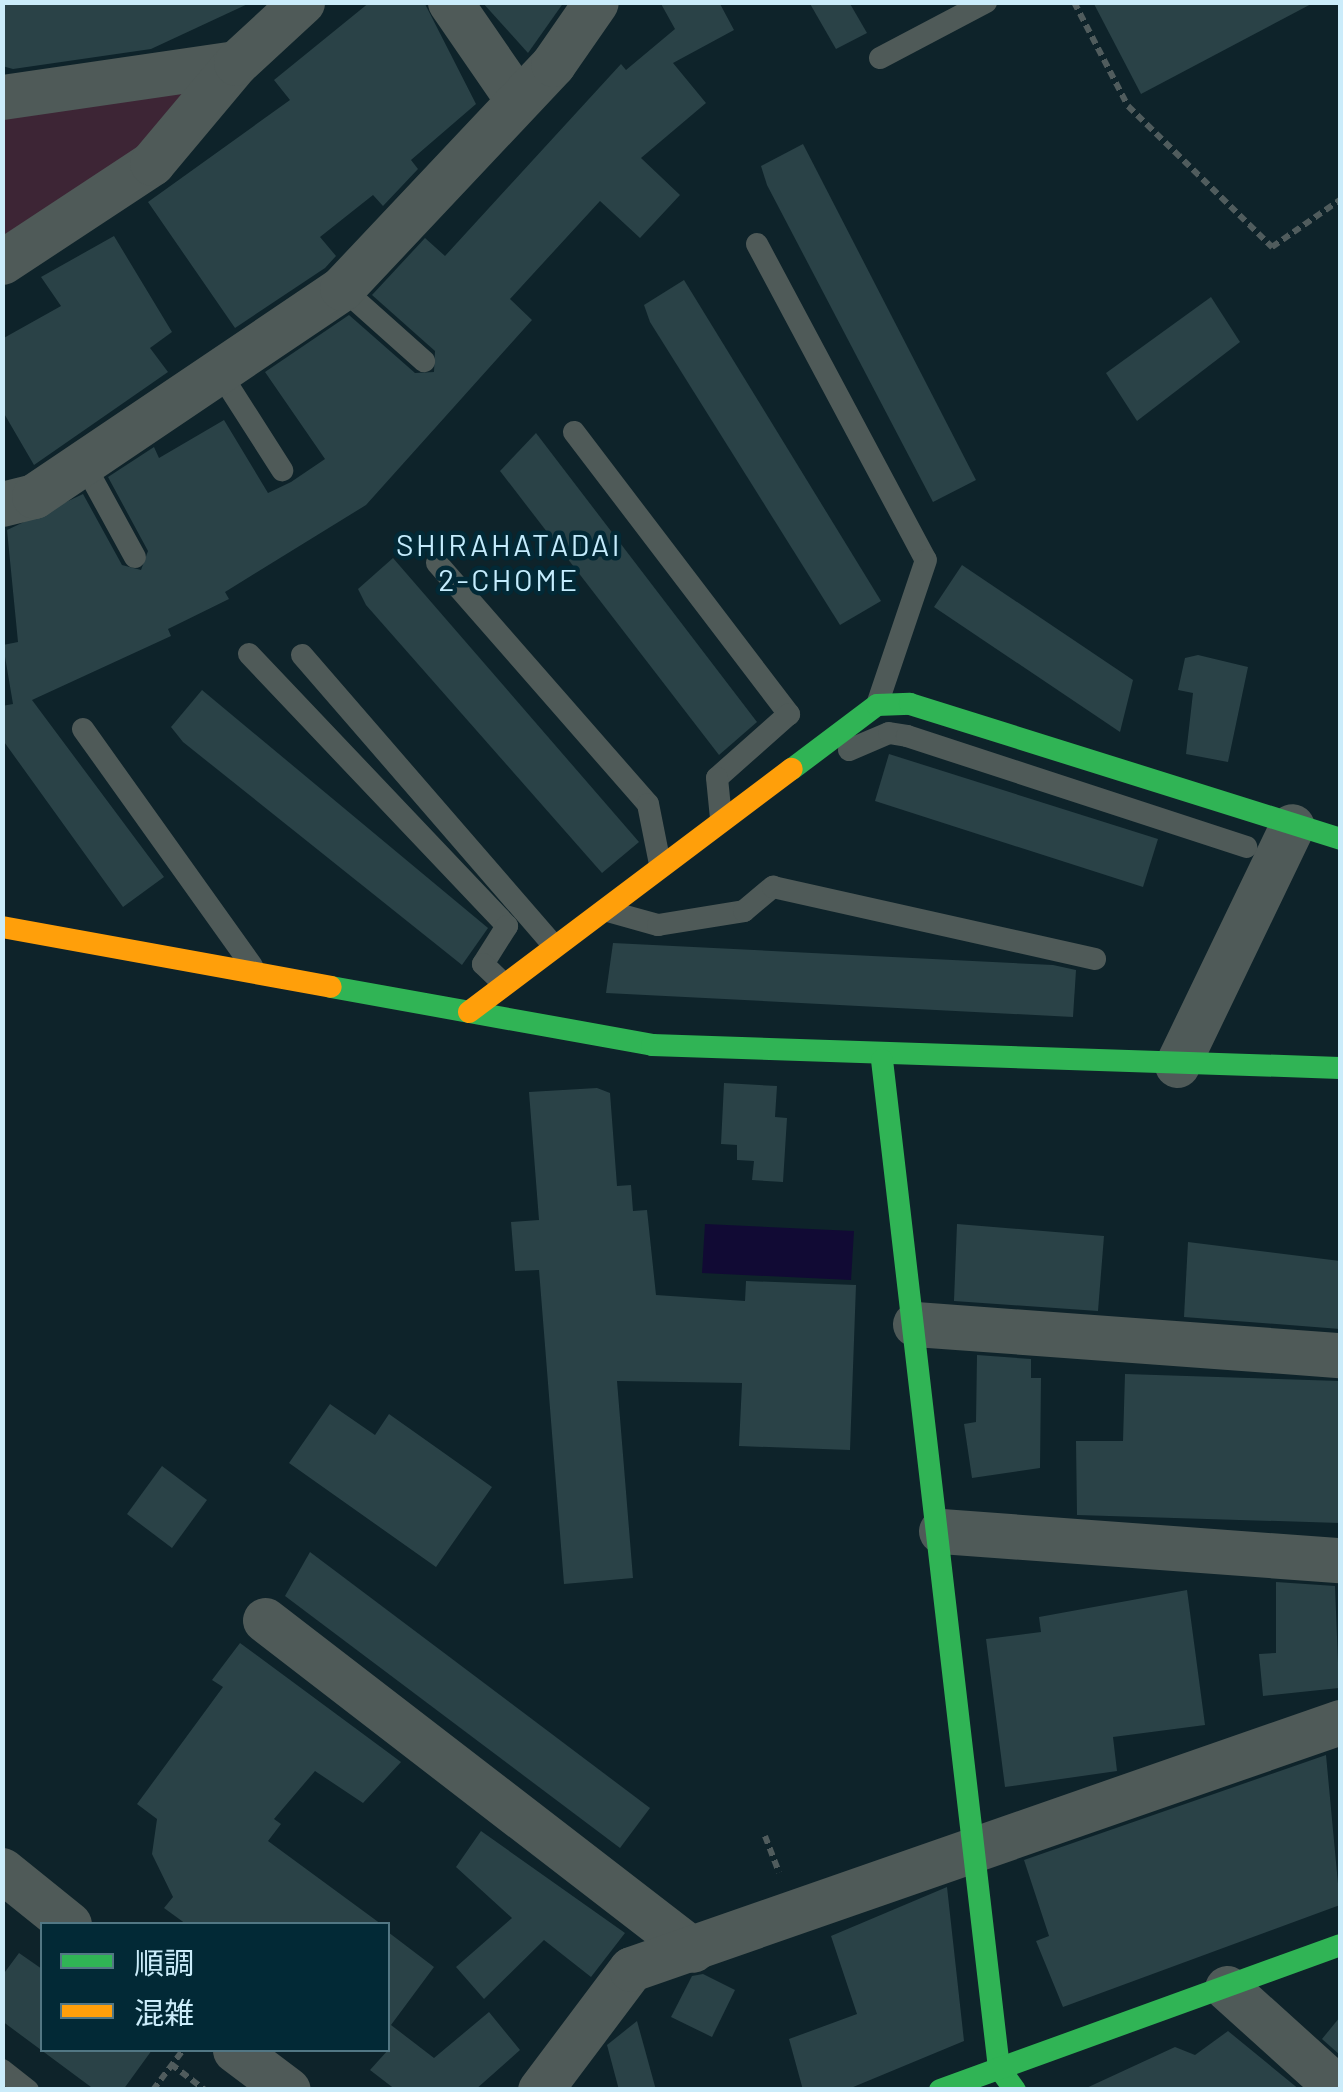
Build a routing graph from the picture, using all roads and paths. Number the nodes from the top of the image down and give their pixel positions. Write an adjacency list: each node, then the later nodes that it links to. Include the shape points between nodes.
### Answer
1 (302, 2): 7 (street)
2 (450, 2): 9 (street)
3 (596, 2): 9 (street)
4 (986, 2): 6 (lane)
5 (1074, 2): 10 (path, via 1128,106 1272,246)
6 (880, 58)
7 (236, 63): 8 (street); 12 (street, via 152,163)
8 (2, 97)
9 (516, 98): 13 (street)
10 (1340, 200)
11 (757, 244): 24 (lane, via 926,560)
12 (2, 262)
13 (342, 288): 14 (lane); 15 (street)
14 (424, 361)
15 (222, 376): 17 (street); 18 (lane)
16 (574, 432): 27 (lane, via 789,714 717,778)
17 (84, 464): 19 (street, via 34,496); 20 (lane)
18 (282, 470)
19 (2, 504)
20 (135, 556)
21 (437, 563): 31 (lane, via 648,804)
22 (248, 654): 37 (lane, via 507,926 483,964)
23 (302, 656): 34 (lane)
24 (877, 704): 26 (street); 28 (street, via 910,704)
25 (83, 729): 36 (lane)
26 (829, 740): 27 (street); 30 (lane, via 845,751 889,733 907,736)
27 (721, 819): 31 (street)
28 (1292, 826): 29 (street); 40 (street)
29 (1340, 839)
30 (1246, 846)
31 (660, 864): 32 (street)
32 (604, 907): 34 (street); 35 (lane, via 658,925 744,911 772,887)
33 (2, 928): 36 (street)
34 (554, 946): 37 (street)
35 (1095, 960)
36 (256, 973): 38 (street)
37 (504, 984): 38 (street)
38 (469, 1012): 39 (street, via 652,1045)
39 (882, 1060): 40 (street); 42 (street)
40 (1176, 1065): 41 (street)
41 (1340, 1068)
42 (915, 1324): 43 (street); 44 (street)
43 (1340, 1355)
44 (941, 1531): 45 (street); 48 (street)
45 (1340, 1560)
46 (265, 1620): 52 (street)
47 (1340, 1722): 48 (street)
48 (974, 1850): 52 (street); 57 (street)
49 (2, 1870): 50 (street)
50 (67, 1922)
51 (1340, 1945): 53 (street)
52 (693, 1950): 63 (street, via 631,1969)
53 (1227, 1988): 57 (street); 66 (street)
54 (180, 2052): 56 (path)
55 (238, 2052): 62 (street)
56 (171, 2064): 60 (path); 61 (path)
57 (999, 2068): 64 (street); 65 (street)
58 (2, 2070): 59 (lane)
59 (28, 2090)
60 (153, 2090)
61 (205, 2090)
62 (288, 2090)
63 (540, 2090)
64 (940, 2090)
65 (1015, 2090)
66 (1340, 2090)

